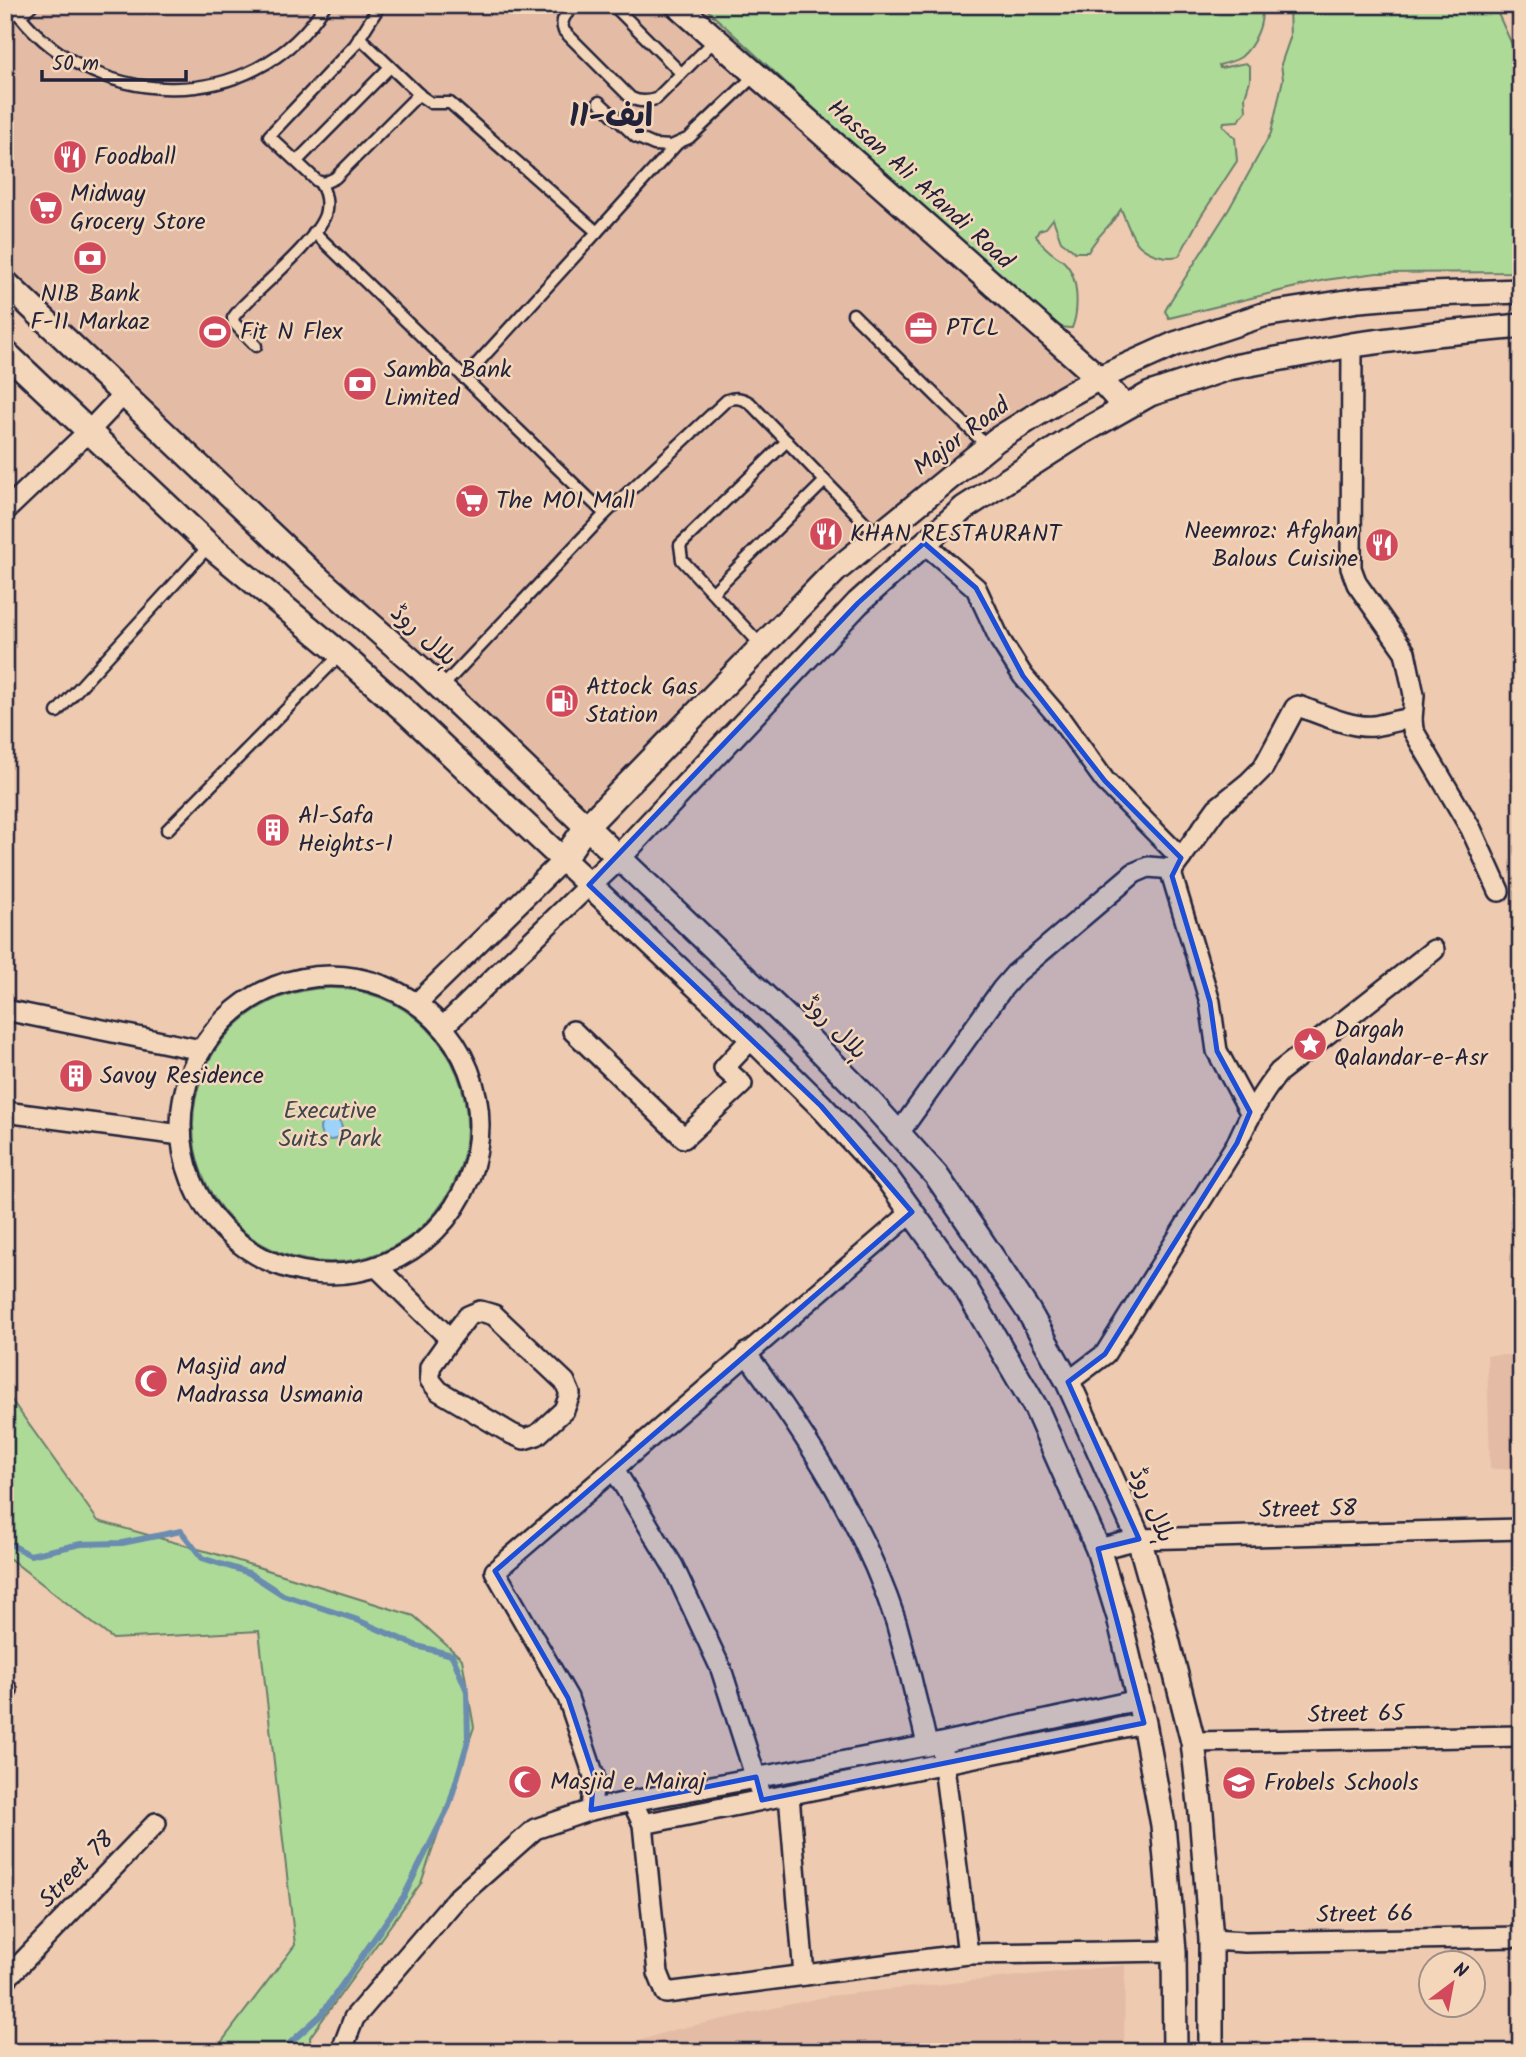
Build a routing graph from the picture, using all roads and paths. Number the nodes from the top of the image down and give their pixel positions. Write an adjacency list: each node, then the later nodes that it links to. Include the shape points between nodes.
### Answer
1 (12, 5): 8 (lane)
2 (33, 5): 8 (lane)
3 (325, 5): 8 (lane, via 300,37 256,68 231,79 178,89 121,83 92,73 65,58)
4 (380, 5): 9 (lane)
5 (576, 5): 12 (lane, via 564,17 564,31 631,98 656,99)
6 (613, 5): 12 (lane)
7 (677, 5): 10 (street, Hassan Ali Afandi Road)
8 (20, 16)
9 (359, 37): 11 (lane); 17 (lane, via 269,136)
10 (716, 39): 12 (lane); 13 (street, Hassan Ali Afandi Road)
11 (390, 67): 14 (lane); 17 (lane)
12 (681, 73)
13 (755, 74): 16 (lane, via 689,138); 29 (street, Hassan Ali Afandi Road)
14 (419, 94): 18 (lane, via 335,178); 20 (lane, via 431,103 450,103)
15 (599, 102): 16 (lane, via 636,137 659,147)
16 (677, 144): 20 (lane)
17 (297, 160): 18 (lane)
18 (320, 183): 19 (lane, via 326,196 325,215)
19 (314, 232): 26 (lane, via 235,314 234,323); 28 (lane)
20 (597, 232): 28 (lane)
21 (5, 282): 30 (street, ہلال روڈ)
22 (1521, 291): 29 (street, Major Road, via 1431,293 1263,315 1175,344)
23 (853, 314): 34 (lane)
24 (1521, 326): 25 (street)
25 (1352, 345): 31 (street, via 1228,368); 46 (street, via 1351,568 1357,584 1405,652 1414,695)
26 (256, 346)
27 (5, 352): 32 (street)
28 (464, 378): 37 (lane)
29 (1099, 378): 31 (street, Hassan Ali Afandi Road); 34 (street, Major Road)
30 (123, 395): 32 (street); 44 (street, ہلال روڈ)
31 (1125, 407): 39 (street, via 964,508)
32 (88, 432): 36 (street); 40 (street)
33 (787, 441): 35 (lane); 37 (lane, via 750,403 734,397); 41 (lane, via 680,545 682,560)
34 (987, 447): 38 (street, Major Road)
35 (825, 481): 38 (lane); 41 (lane)
36 (5, 511)
37 (605, 514): 44 (lane)
38 (878, 536): 42 (street, Major Road, via 835,571)
39 (924, 543): 49 (street, via 858,603); 51 (street, via 976,588 1023,676)
40 (210, 546): 43 (street); 45 (lane)
41 (713, 592): 42 (lane)
42 (762, 646): 47 (street, Major Road)
43 (341, 654): 48 (lane); 50 (street)
44 (441, 688): 47 (street, ہلال روڈ)
45 (57, 712)
46 (1412, 719): 51 (street, via 1371,726 1351,724 1298,706 1263,768 1217,808); 53 (street, via 1418,741 1471,829)
47 (586, 827): 49 (street, ہلال روڈ); 50 (street, Major Road)
48 (167, 830)
49 (619, 857): 52 (street); 63 (street, ہلال روڈ, via 800,1030)
50 (563, 860): 52 (street); 55 (street)
51 (1177, 864): 62 (street, via 1172,876 1210,1002 1217,1051); 63 (street, via 1134,873 1026,962)
52 (589, 884): 57 (street); 59 (street)
53 (1499, 891)
54 (1434, 950): 62 (street, via 1279,1072)
55 (417, 1003): 57 (street); 60 (street, via 379,984 347,977 293,980 253,996 220,1024)
56 (5, 1010): 60 (street)
57 (443, 1027): 66 (street, via 467,1063 479,1106 478,1150 464,1192 439,1228 411,1251)
58 (573, 1031): 59 (street, via 684,1138 742,1084 724,1068)
59 (752, 1038): 65 (street, via 821,1106)
60 (201, 1050): 64 (street, via 184,1091)
61 (5, 1112): 64 (street)
62 (1251, 1112): 69 (street, via 1237,1143 1105,1354)
63 (899, 1133): 69 (street, ہلال روڈ, via 936,1175 985,1247)
64 (181, 1135): 66 (street, via 190,1175 208,1211 236,1240 268,1260 303,1272 340,1274)
65 (912, 1212): 68 (street); 73 (street, via 962,1282 1036,1408)
66 (377, 1267): 67 (street)
67 (450, 1339): 67 (street, via 468,1315 480,1311 494,1315 565,1382 570,1394 564,1410 537,1435 524,1439 439,1391 430,1380 430,1367)
68 (746, 1353): 70 (street); 78 (street, via 816,1454 873,1564)
69 (1068, 1382): 72 (street, ہلال روڈ)
70 (614, 1469): 80 (street, via 673,1566 705,1634); 84 (street, via 495,1571 568,1698 594,1776)
71 (1521, 1529): 72 (street, Street 58)
72 (1139, 1539): 73 (street, Street 58); 77 (street, ہلال روڈ)
73 (1098, 1549): 74 (street)
74 (1138, 1700): 75 (street); 78 (street)
75 (1144, 1723): 79 (street); 89 (street, via 1163,1825)
76 (1521, 1736): 77 (street, Street 65)
77 (1193, 1742): 88 (street, ہلال روڈ)
78 (934, 1744): 79 (street); 80 (street)
79 (942, 1763): 81 (street); 90 (street)
80 (756, 1776): 82 (street); 83 (street)
81 (789, 1795): 82 (street); 91 (street)
82 (762, 1800): 86 (street)
83 (632, 1801): 84 (street); 86 (street)
84 (591, 1810): 93 (street, via 535,1829 455,1899 354,2018)
85 (156, 1823): 92 (street, Street 78)
86 (643, 1824): 91 (street, via 658,1973 666,1993)
87 (1521, 1937): 88 (street, Street 66)
88 (1211, 1940): 95 (street, ہلال روڈ)
89 (1174, 1951): 90 (street); 94 (street)
90 (968, 1954): 91 (street)
91 (804, 1975)
92 (5, 1980)
93 (341, 2052)
94 (1175, 2052)
95 (1211, 2052)

